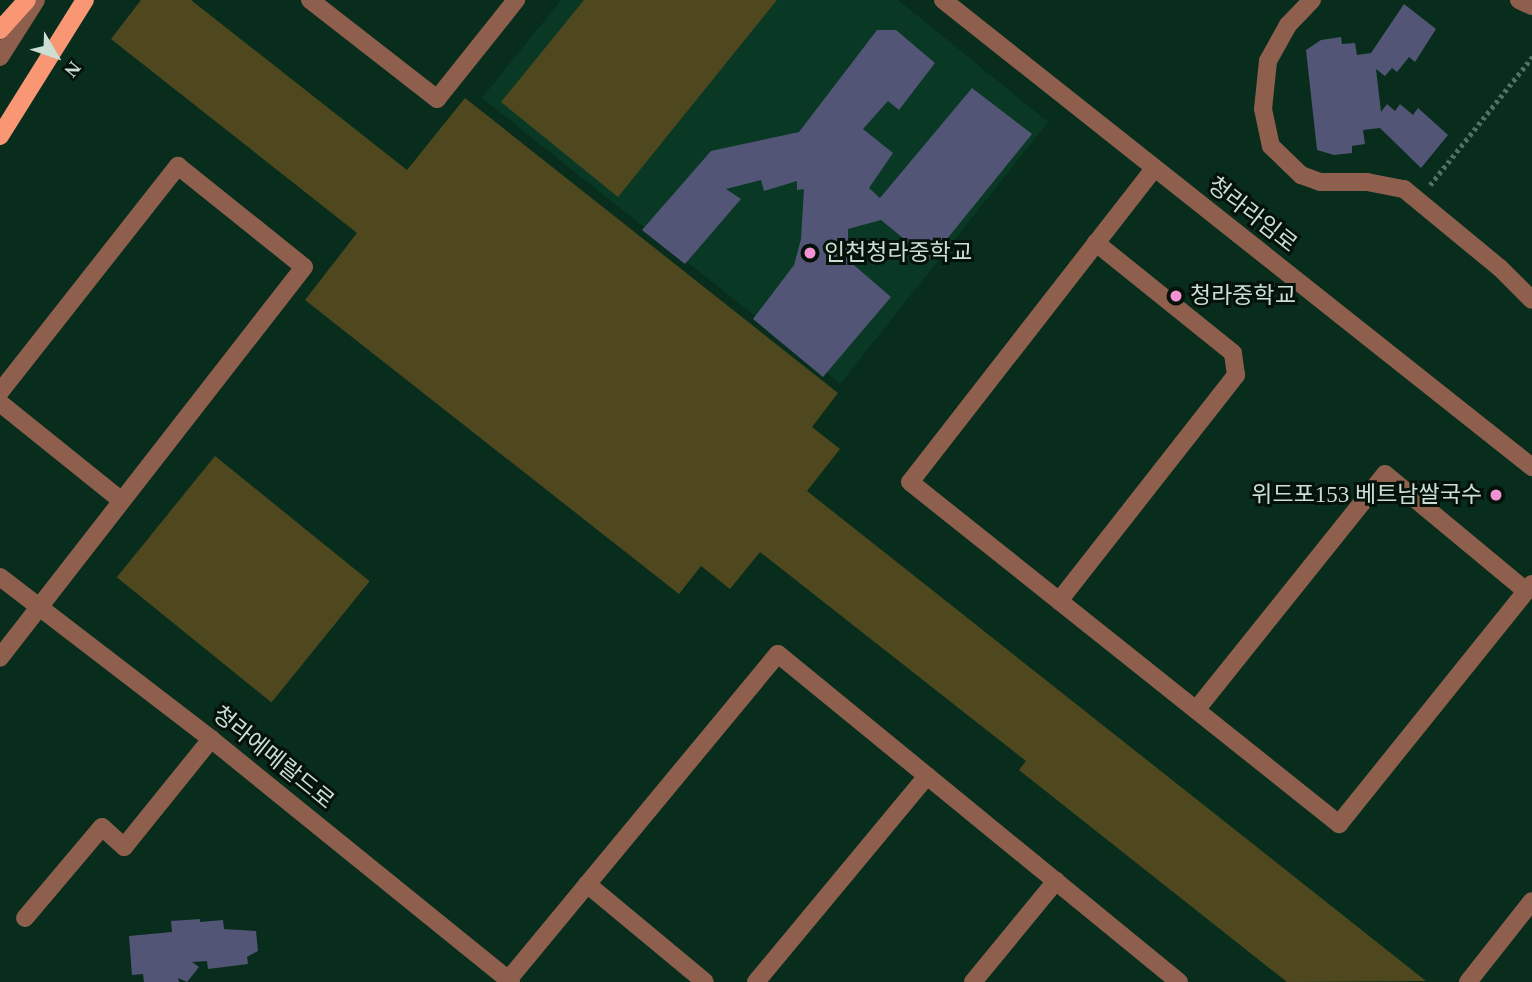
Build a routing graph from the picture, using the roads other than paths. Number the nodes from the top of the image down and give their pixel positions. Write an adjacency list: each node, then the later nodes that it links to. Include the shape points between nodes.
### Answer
1 (27, 0): 10 (main road)
2 (36, 0): 11 (street)
3 (85, 0): 12 (main road)
4 (310, 0): 5 (street, via 437,99)
5 (516, 0)
6 (943, 0): 13 (street, 청라라임로)
7 (1312, 0): 15 (street, via 1288,25 1268,61 1263,109 1271,146 1301,175 1320,182 1389,184 1419,199)
8 (1519, 0): 9 (street)
9 (1532, 6)
10 (0, 30)
11 (0, 57)
12 (0, 136)
13 (1153, 170): 14 (street); 18 (street, 청라라임로)
14 (1096, 243): 22 (street, via 1233,353 1236,374); 22 (street, via 910,482)
15 (1532, 300)
16 (0, 392): 19 (street, via 178,166 304,267)
17 (0, 404): 19 (street)
18 (1532, 467)
19 (122, 501): 23 (street)
20 (0, 577): 23 (street, 청라에메랄드로)
21 (1529, 587): 25 (street, via 1385,474); 25 (street, via 1339,824)
22 (1059, 601): 25 (street)
23 (39, 609): 24 (street); 26 (street, 청라에메랄드로)
24 (0, 657)
25 (1196, 710)
26 (211, 739): 31 (street, via 124,847 102,827); 32 (street, 청라에메랄드로)
27 (927, 776): 28 (street); 29 (street, via 778,654); 34 (street)
28 (1056, 881): 35 (street); 36 (street)
29 (587, 884): 32 (street); 33 (street)
30 (1532, 901): 37 (street)
31 (25, 918)
32 (510, 981)
33 (705, 982)
34 (756, 982)
35 (974, 982)
36 (1179, 982)
37 (1468, 982)

